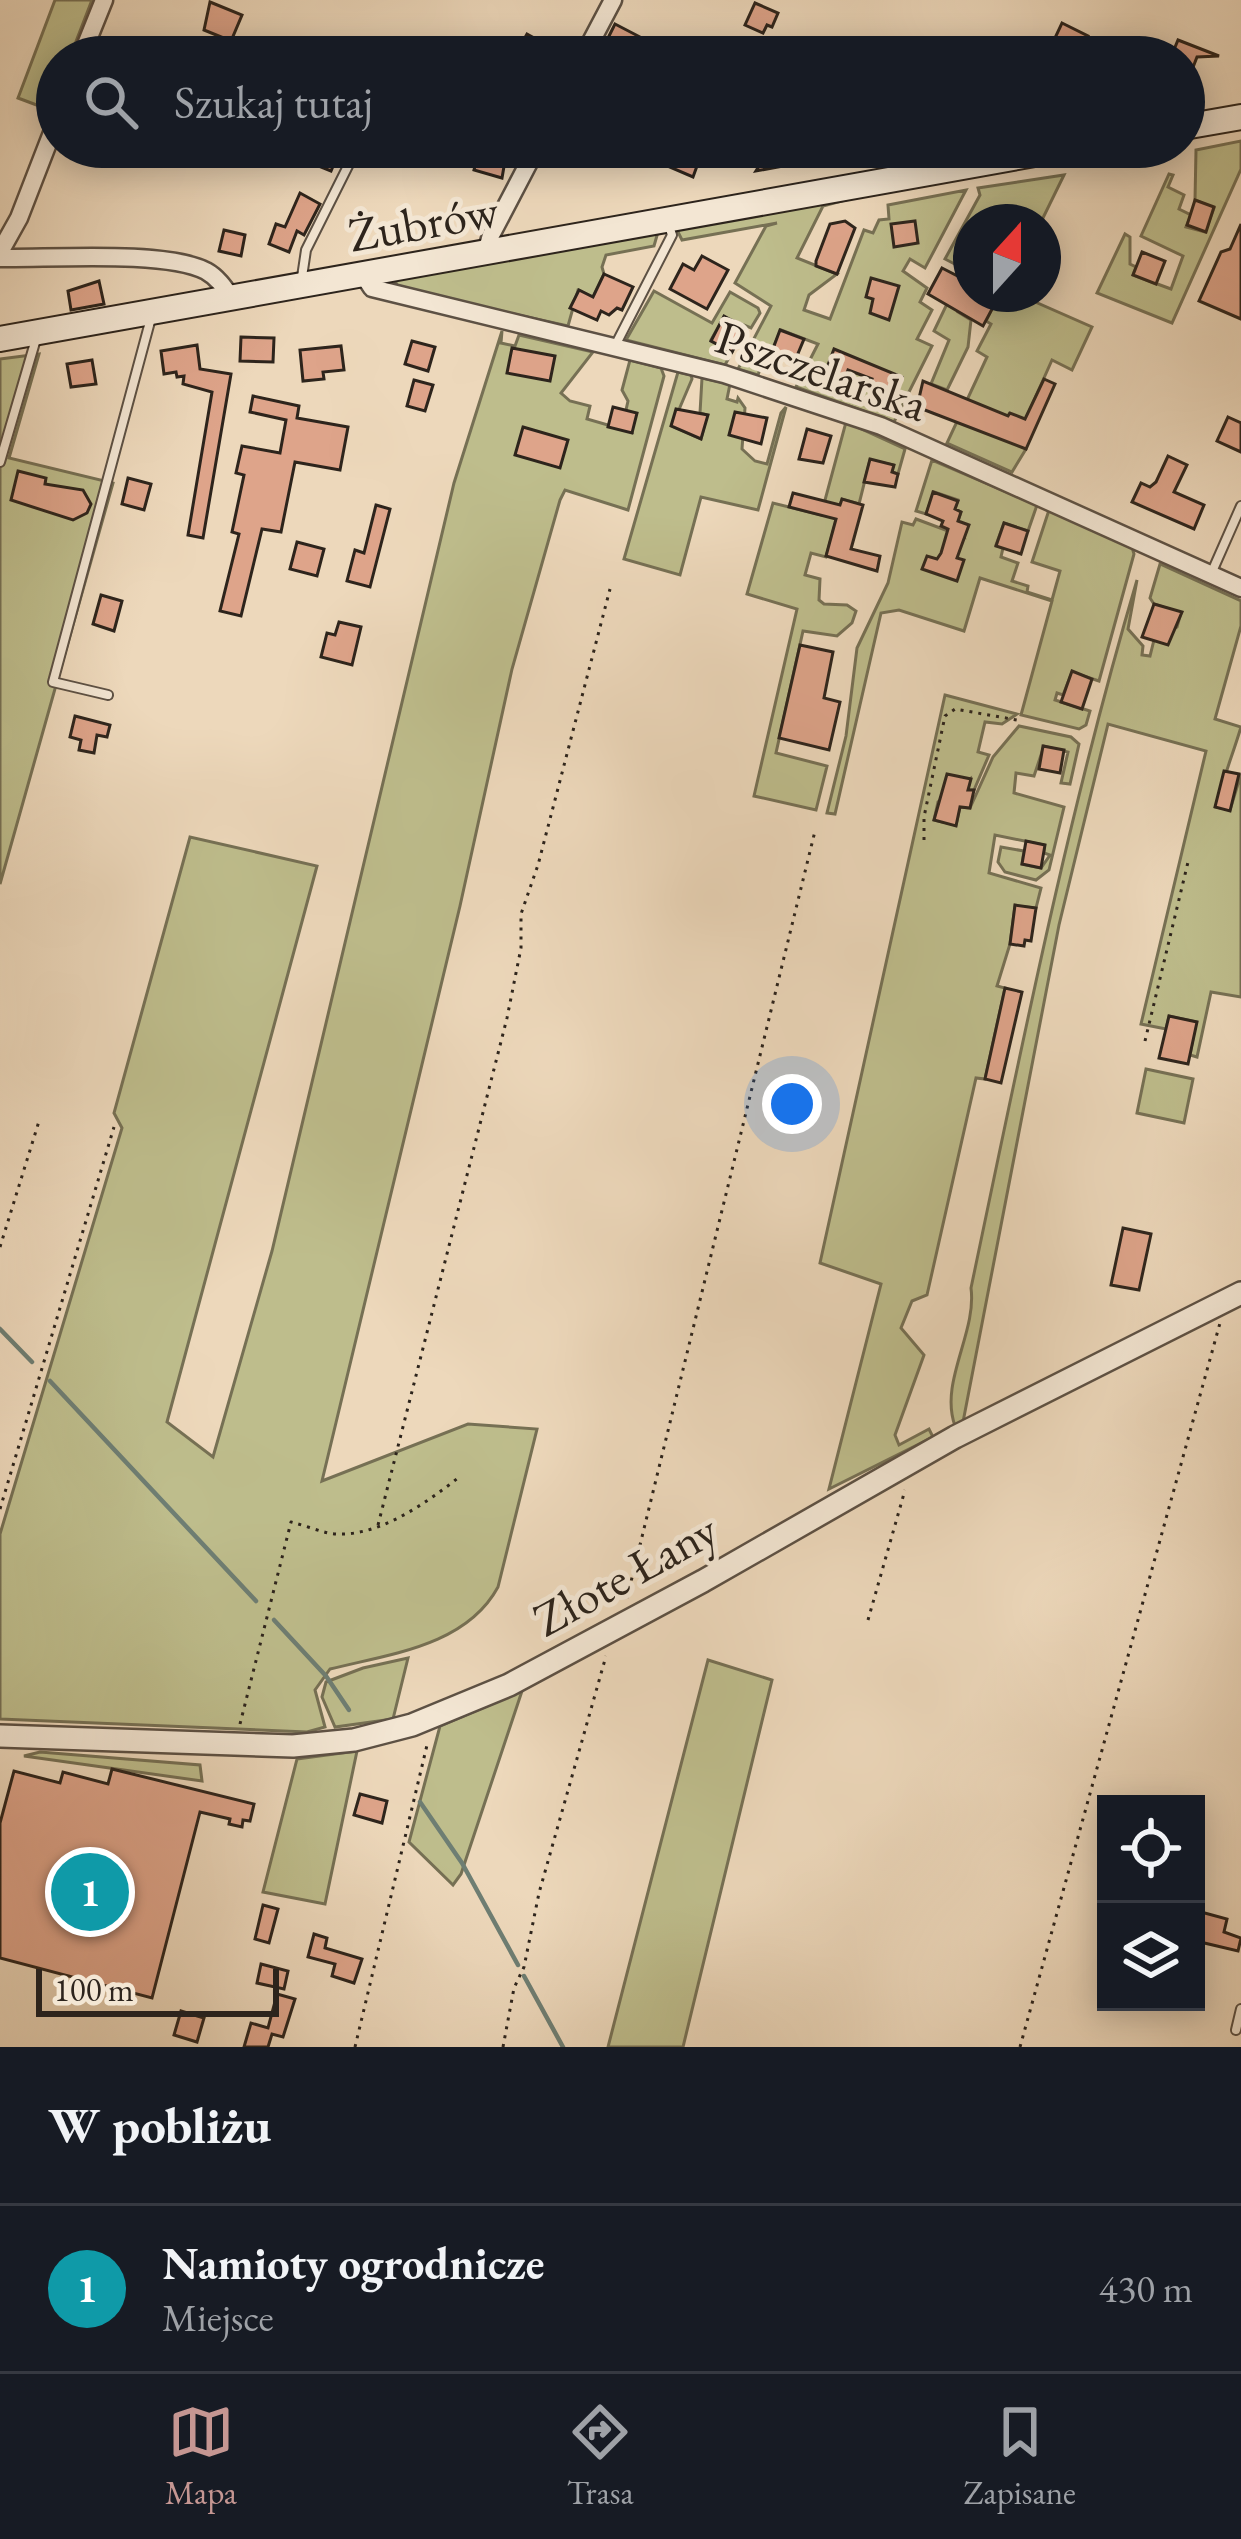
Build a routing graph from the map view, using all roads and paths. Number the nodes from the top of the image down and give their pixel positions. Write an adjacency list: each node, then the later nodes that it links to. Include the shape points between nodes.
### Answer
1 (104, 0): 3 (street)
2 (613, 0): 4 (street)
3 (89, 36)
4 (594, 36)
5 (1241, 117): 6 (main road)
6 (1205, 123)
7 (38, 168): 13 (street)
8 (347, 168): 15 (lane, via 306,250)
9 (526, 168): 12 (street)
10 (960, 168): 11 (main road, Żubrów)
11 (667, 222): 12 (main road, Żubrów); 20 (lane, via 672,236)
12 (486, 253): 14 (main road, Żubrów)
13 (0, 255): 16 (street, via 190,265)
14 (364, 276): 15 (main road, Żubrów); 20 (street, Pszczelarska, via 372,288)
15 (301, 286): 16 (main road, Żubrów)
16 (231, 297): 17 (main road, Żubrów)
17 (153, 311): 18 (main road, Żubrów); 26 (lane, via 53,682)
18 (38, 332): 19 (main road, Żubrów); 21 (lane)
19 (0, 339)
20 (615, 347): 23 (street, Pszczelarska, via 881,426)
21 (0, 462)
22 (1241, 506): 23 (lane)
23 (1211, 574): 24 (street, Pszczelarska)
24 (1241, 588)
25 (610, 589): 40 (path, via 521,914 502,1039)
26 (108, 695)
27 (1017, 720): 29 (path, via 955,709 945,716)
28 (814, 831): 41 (path, via 626,1591)
29 (924, 840)
30 (1188, 862): 31 (path)
31 (1144, 1041)
32 (40, 1118): 34 (path)
33 (114, 1126): 39 (path)
34 (0, 1247)
35 (1241, 1293): 36 (street, Złote Łany)
36 (1220, 1304): 37 (street, Złote Łany); 51 (path, via 1212,1357)
37 (906, 1465): 41 (street, Złote Łany); 42 (path)
38 (458, 1478): 40 (path)
39 (0, 1509)
40 (378, 1526): 46 (path, via 333,1534 291,1522)
41 (632, 1618): 43 (street, Złote Łany)
42 (868, 1620)
43 (608, 1631): 44 (street, Złote Łany); 50 (path)
44 (434, 1716): 46 (street, Złote Łany, via 354,1740); 49 (path)
45 (0, 1736): 46 (street, Złote Łany)
46 (236, 1744)
47 (1241, 2008): 48 (lane)
48 (1236, 2030)
49 (355, 2047)
50 (503, 2047)
51 (1020, 2047)

